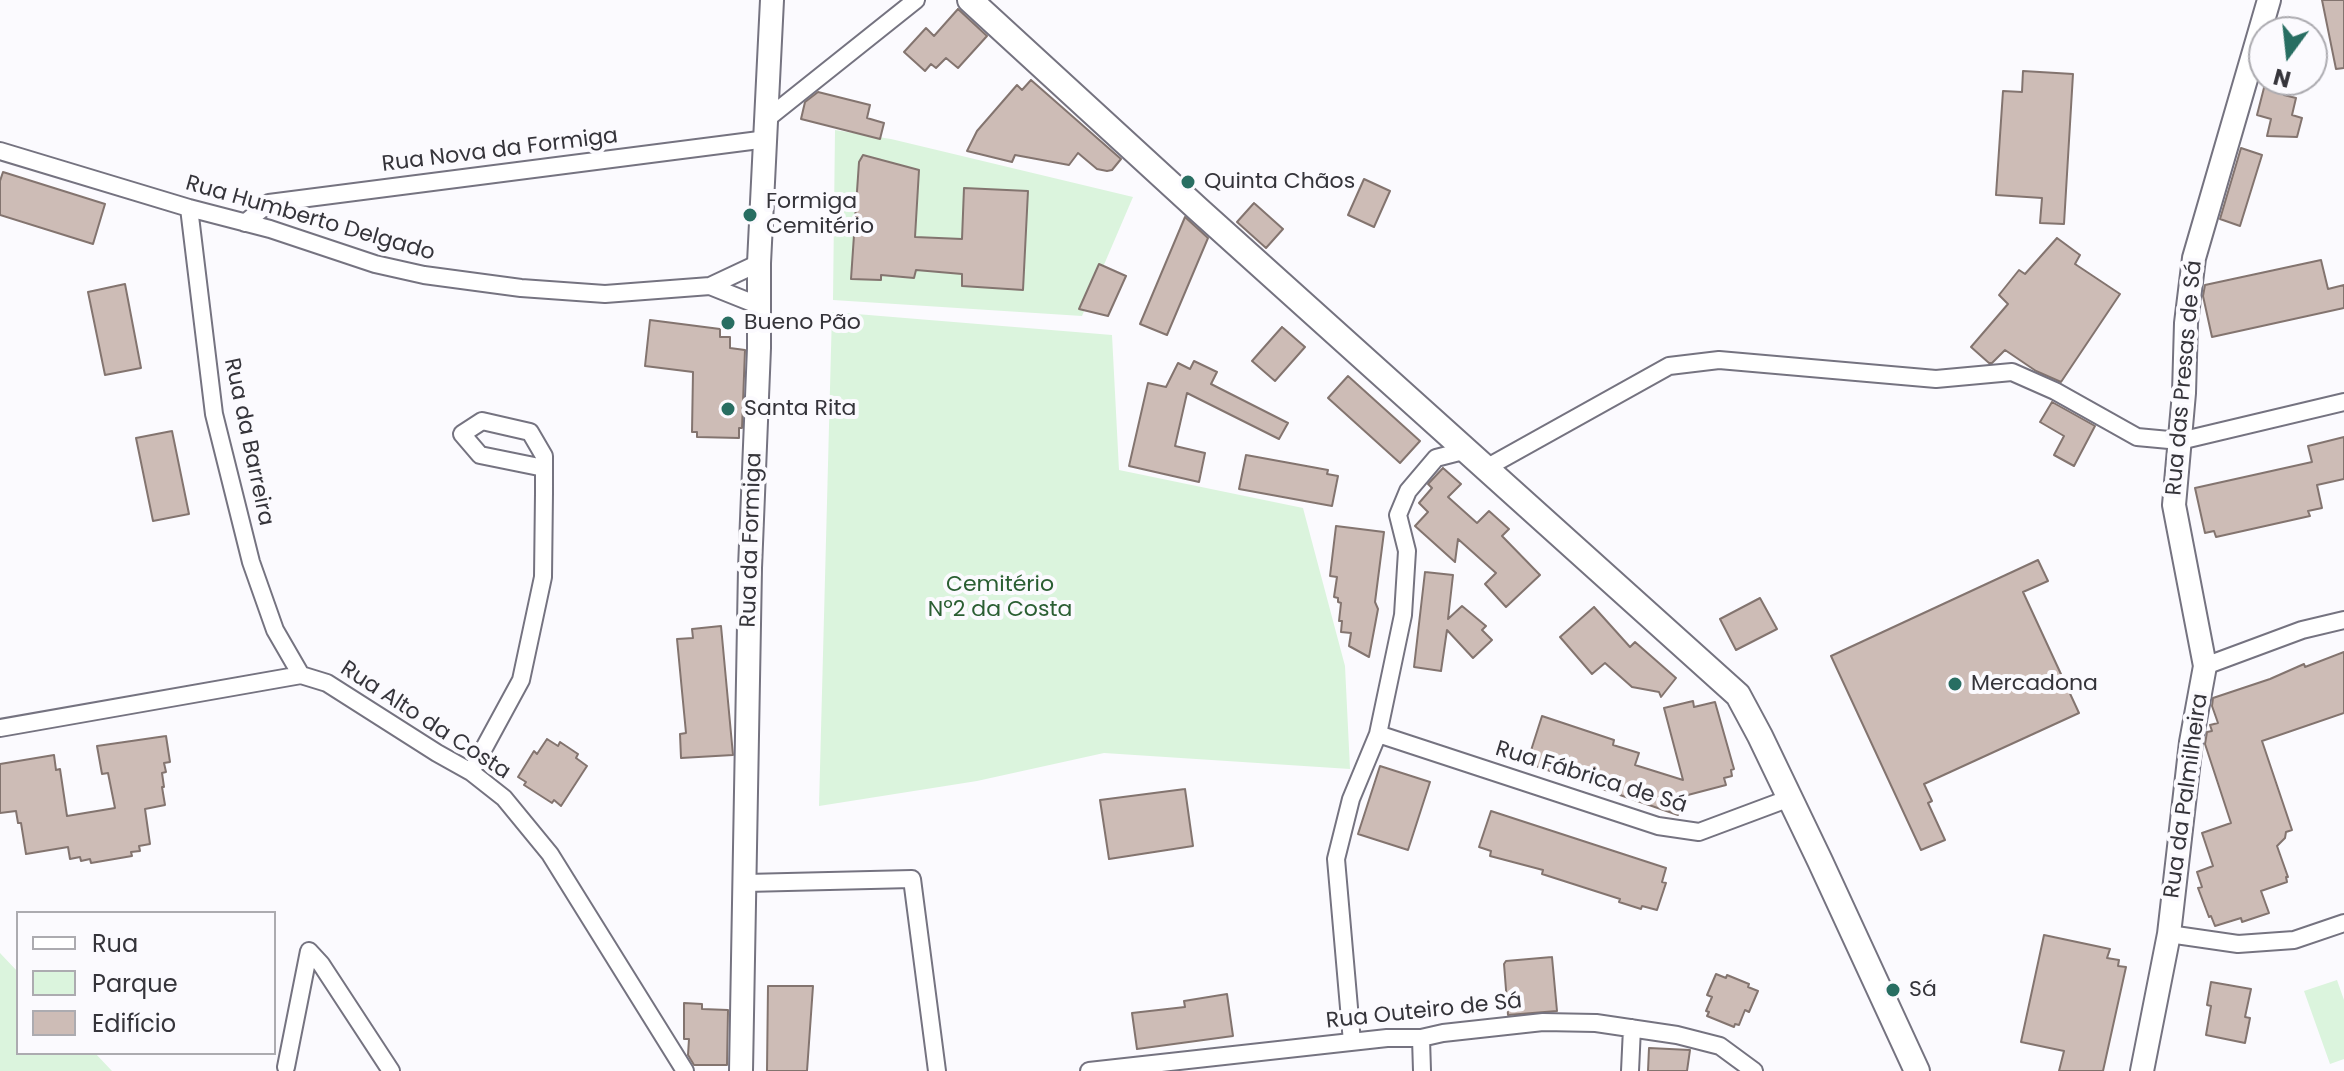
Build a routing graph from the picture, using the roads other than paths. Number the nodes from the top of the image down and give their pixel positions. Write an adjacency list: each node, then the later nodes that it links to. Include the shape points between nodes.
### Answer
1 (916, 0): 5 (street)
2 (970, 0): 14 (main road)
3 (2269, 0): 13 (street, Rua das Presas de Sá, via 2194,258)
4 (772, 3): 5 (street, Rua da Formiga)
5 (767, 128): 8 (street, Rua Nova da Formiga, via 269,203); 9 (street, Rua da Formiga)
6 (0, 151): 7 (street, Rua Humberto Delgado)
7 (189, 208): 8 (street, Rua Humberto Delgado); 19 (street, Rua da Barreira, via 214,414 251,562 275,630)
8 (245, 223): 10 (street, Rua Humberto Delgado, via 424,275 605,294)
9 (759, 263): 10 (street, Rua Humberto Delgado); 11 (street, Rua da Formiga)
10 (710, 286): 11 (street, Rua Humberto Delgado)
11 (760, 306): 24 (street, Rua da Formiga)
12 (2344, 402): 13 (street)
13 (2180, 441): 16 (street, via 2137,437 2012,372 1936,379 1719,360 1669,366); 18 (street, Rua das Presas de Sá, via 2174,505)
14 (1467, 450): 16 (main road); 21 (street, via 1436,458 1408,491 1398,515 1407,551 1403,615)
15 (544, 468): 15 (street, via 544,456 530,432 482,421 462,434 480,455); 22 (street, via 543,577 521,680)
16 (1486, 468): 23 (main road, via 1738,695)
17 (2344, 620): 18 (street, Rua da Palmilheira)
18 (2205, 666): 26 (street, Rua da Palmilheira)
19 (301, 675): 20 (street); 22 (street, Rua Alto da Costa, via 327,683)
20 (0, 728)
21 (1378, 734): 23 (street, Rua Fábrica de Sá, via 1658,826 1699,832); 29 (street, via 1351,799 1336,859)
22 (471, 772): 32 (street, Rua Alto da Costa, via 504,798 550,854)
23 (1790, 798): 39 (main road)
24 (746, 883): 33 (street, Rua da Formiga); 34 (street, via 912,879)
25 (2344, 923): 26 (street, via 2294,940 2238,944)
26 (2169, 934): 40 (street, Rua da Palmilheira)
27 (1632, 1028): 28 (street, Rua Outeiro de Sá, via 1543,1022); 37 (street); 38 (street, Rua Outeiro de Sá, via 1720,1046)
28 (1421, 1038): 29 (street, Rua Outeiro de Sá); 36 (street)
29 (1352, 1042): 35 (street, Rua Outeiro de Sá)
30 (286, 1067): 31 (street, via 309,951)
31 (391, 1071)
32 (685, 1071)
33 (741, 1071)
34 (937, 1071)
35 (1089, 1071)
36 (1422, 1071)
37 (1630, 1071)
38 (1754, 1071)
39 (1917, 1071)
40 (2142, 1071)

